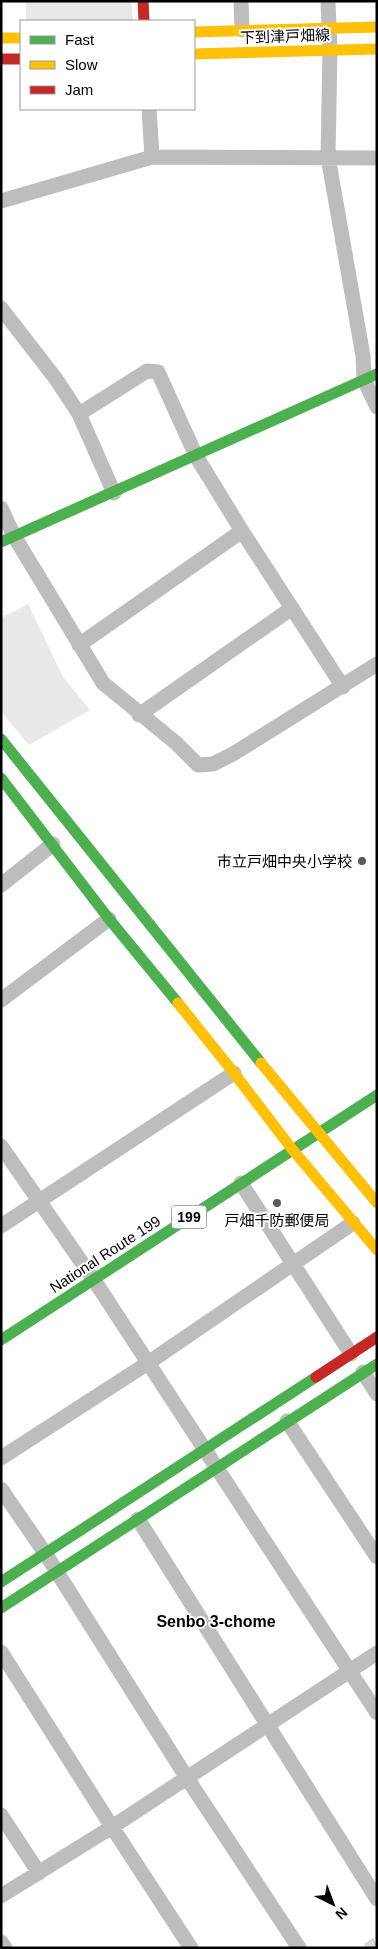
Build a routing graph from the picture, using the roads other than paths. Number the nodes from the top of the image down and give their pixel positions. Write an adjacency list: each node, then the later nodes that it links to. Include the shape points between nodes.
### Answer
1 (143, 1): 4 (main road)
2 (241, 1): 7 (street)
3 (328, 1): 6 (street)
4 (144, 20)
5 (377, 27): 6 (main road, 下到津戸畑線)
6 (330, 28): 7 (main road, 下到津戸畑線); 11 (street)
7 (242, 30): 8 (main road, 下到津戸畑線)
8 (195, 32)
9 (1, 38): 10 (main road)
10 (20, 38)
11 (330, 49): 12 (main road, 下到津戸畑線); 13 (main road, 下到津戸畑線); 18 (street)
12 (377, 49)
13 (195, 54)
14 (1, 59): 15 (main road)
15 (20, 59)
16 (149, 110): 17 (street)
17 (152, 157): 18 (street); 20 (street)
18 (328, 157): 19 (street); 22 (street, via 363,356)
19 (377, 158)
20 (1, 201)
21 (2, 310): 24 (street)
22 (370, 377): 23 (street); 25 (main road)
23 (377, 407)
24 (79, 414): 25 (street, via 147,371 158,372); 26 (street)
25 (196, 456): 26 (main road); 28 (street)
26 (114, 493): 29 (main road)
27 (1, 508): 29 (street)
28 (242, 531): 30 (street); 31 (street)
29 (8, 539): 31 (street)
30 (292, 608): 33 (street); 34 (street)
31 (79, 645): 34 (street, via 103,682)
32 (377, 664): 33 (street)
33 (343, 686): 34 (street, via 213,764 198,765)
34 (139, 715)
35 (1, 739): 43 (main road)
36 (1, 778): 37 (main road)
37 (53, 844): 38 (street); 39 (main road)
38 (1, 886)
39 (109, 918): 40 (street); 41 (main road)
40 (1, 1000)
41 (234, 1072): 45 (main road); 47 (street)
42 (377, 1095): 43 (main road, National Route 199 / 199)
43 (318, 1133): 45 (main road, National Route 199 / 199); 48 (main road)
44 (1, 1146): 47 (street)
45 (292, 1149): 46 (main road, National Route 199 / 199); 49 (main road)
46 (241, 1183): 52 (street); 53 (main road, National Route 199 / 199)
47 (40, 1202): 50 (street); 53 (street)
48 (377, 1203)
49 (353, 1223): 51 (main road); 52 (street)
50 (1, 1226)
51 (377, 1250)
52 (292, 1264): 56 (street); 57 (street)
53 (94, 1280): 55 (main road, National Route 199 / 199); 57 (street)
54 (377, 1337): 56 (main road)
55 (1, 1340)
56 (351, 1354): 62 (main road)
57 (148, 1363): 62 (street); 63 (street)
58 (377, 1364): 59 (main road)
59 (363, 1372): 60 (street); 61 (main road)
60 (377, 1394)
61 (287, 1421): 64 (main road); 68 (street)
62 (204, 1450): 64 (street); 67 (main road)
63 (1, 1458)
64 (217, 1468): 66 (main road); 74 (street)
65 (1, 1489): 67 (street)
66 (138, 1518): 69 (main road); 76 (street)
67 (45, 1553): 69 (street); 70 (main road)
68 (377, 1557)
69 (57, 1572): 71 (main road); 77 (street)
70 (1, 1582)
71 (1, 1608)
72 (1, 1652): 79 (street)
73 (377, 1653): 74 (street)
74 (349, 1671): 75 (street); 76 (street)
75 (377, 1713)
76 (267, 1725): 77 (street); 82 (street)
77 (187, 1778): 79 (street); 86 (street)
78 (1, 1815): 80 (street)
79 (112, 1827): 80 (street); 85 (street)
80 (39, 1873): 81 (street)
81 (1, 1896)
82 (377, 1899)
83 (1, 1942): 84 (street)
84 (5, 1948)
85 (192, 1948)
86 (300, 1948)

